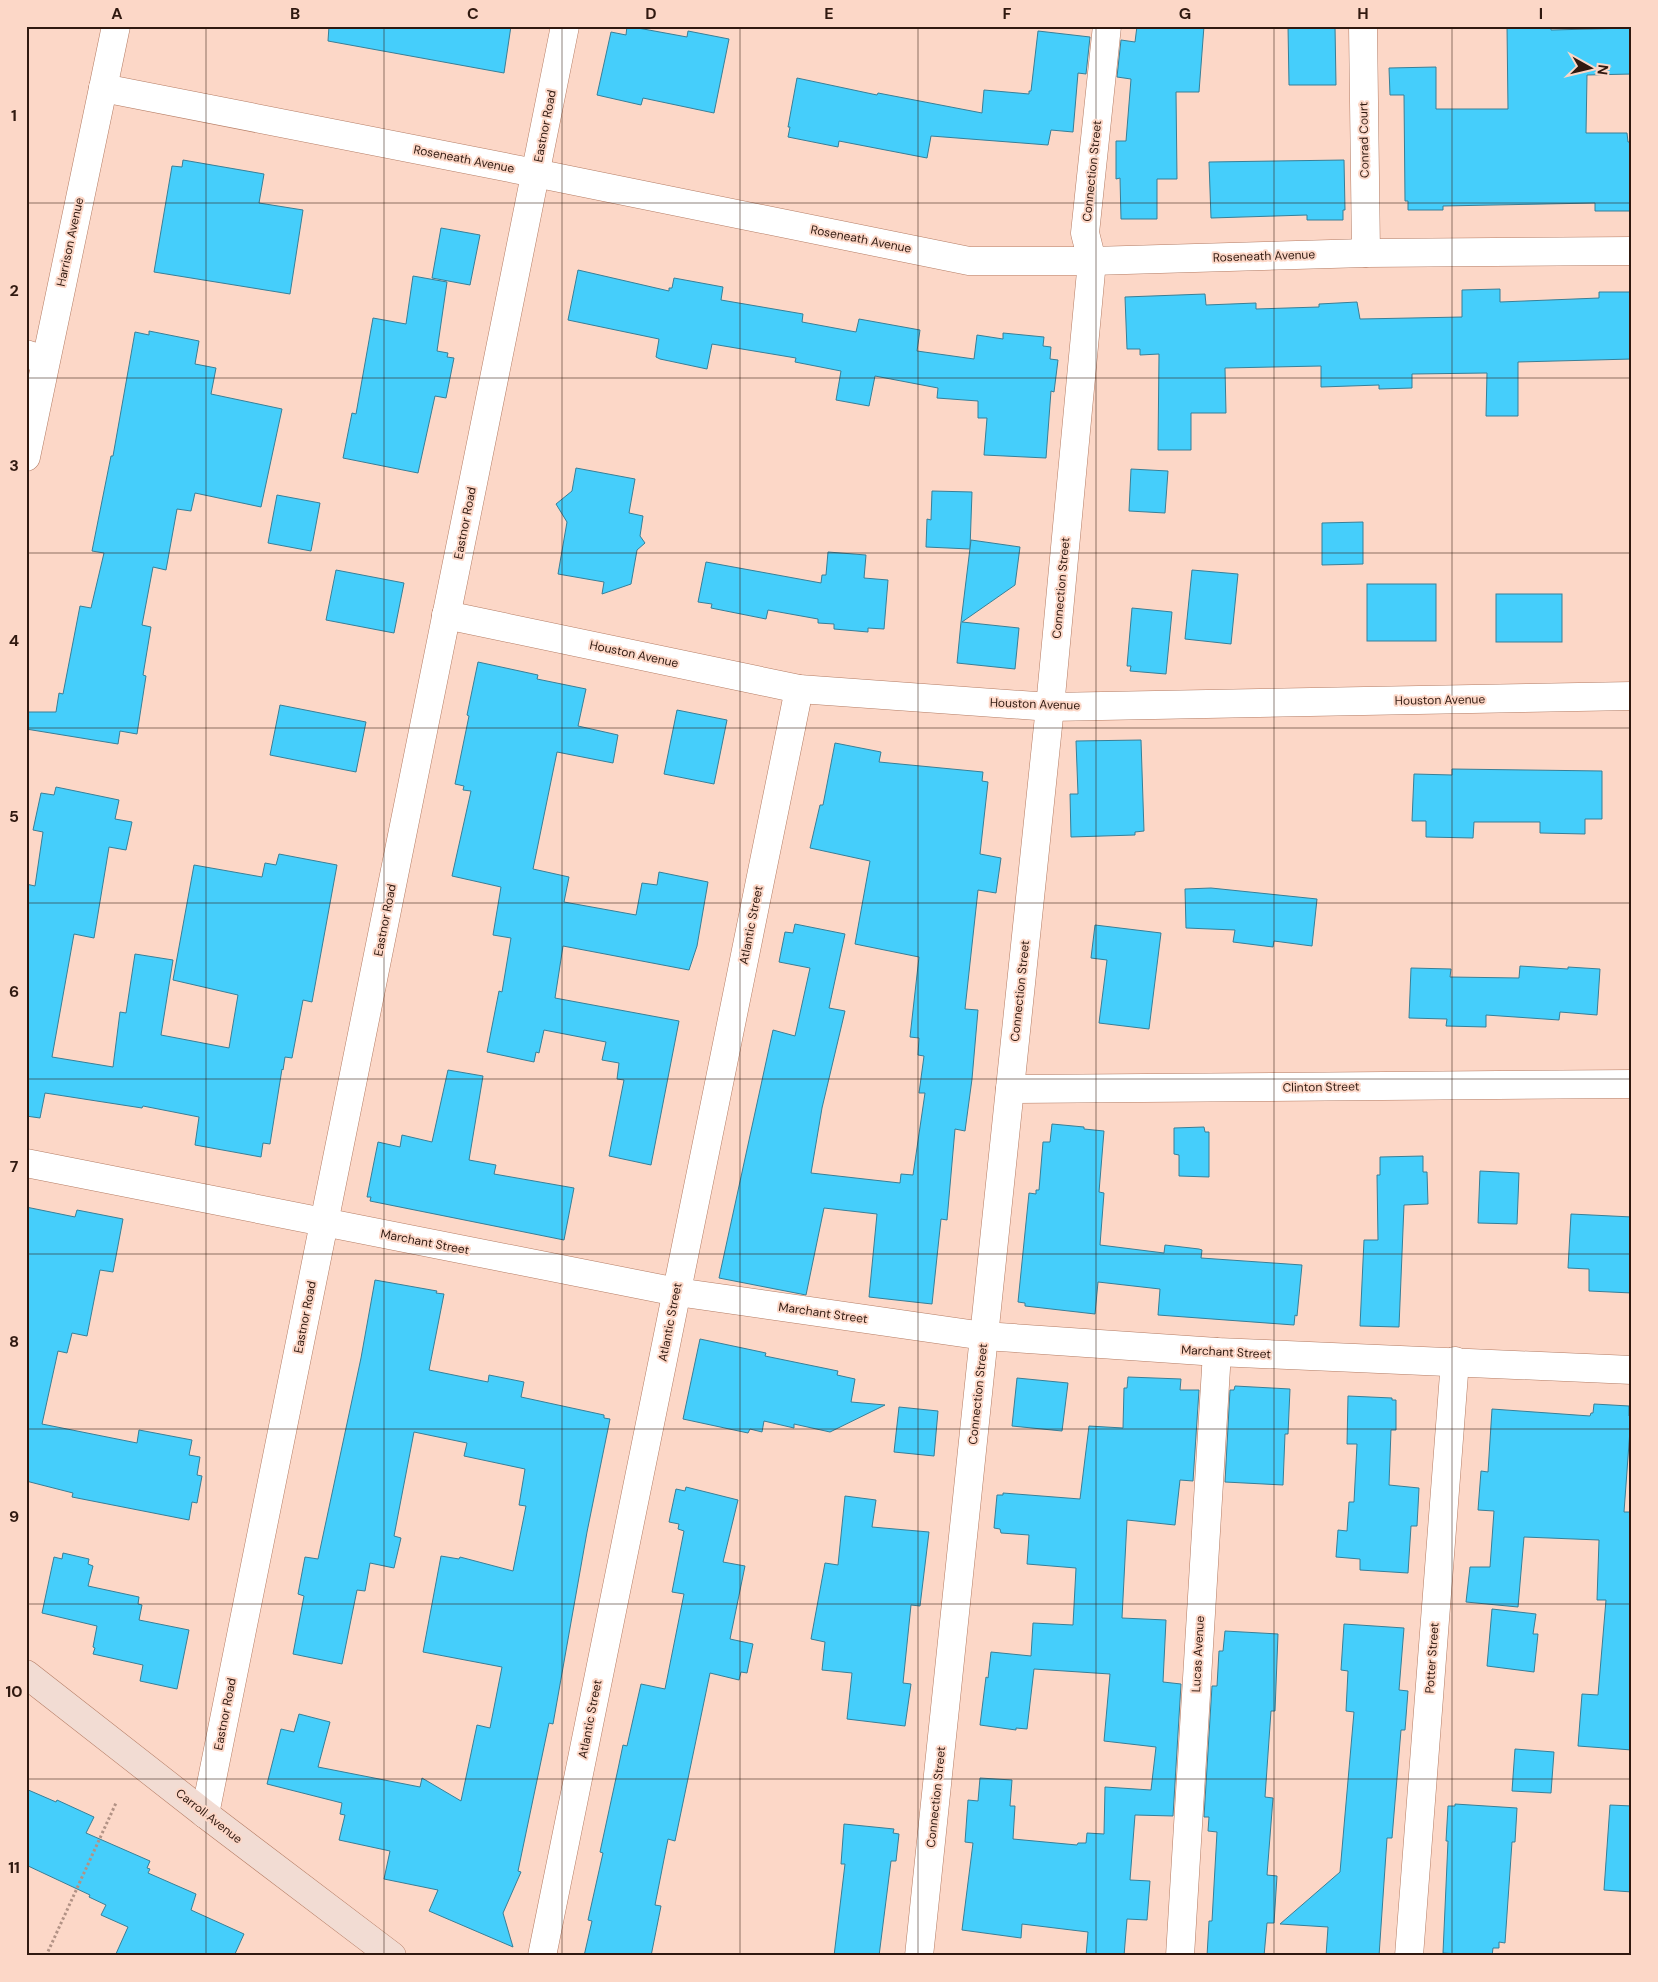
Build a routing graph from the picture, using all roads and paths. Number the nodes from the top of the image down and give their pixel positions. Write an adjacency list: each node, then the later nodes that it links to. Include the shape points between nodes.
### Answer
1 (116, 26): 5 (street, Harrison Avenue)
2 (565, 26): 6 (street, Eastnor Road)
3 (1107, 26): 9 (street, Connection Street, via 1085,233)
4 (1363, 26): 8 (street, Conrad Court)
5 (103, 88): 6 (street, Roseneath Avenue); 10 (street, Harrison Avenue)
6 (535, 173): 9 (street, Roseneath Avenue, via 969,261); 12 (street, Eastnor Road)
7 (1632, 250): 8 (street, Roseneath Avenue)
8 (1366, 253): 9 (street, Roseneath Avenue)
9 (1092, 261): 15 (street, Connection Street)
10 (36, 357): 11 (street, Harrison Avenue)
11 (26, 457)
12 (446, 615): 13 (street, Houston Avenue); 19 (street, Eastnor Road)
13 (799, 689): 15 (street, Houston Avenue); 20 (street, Atlantic Street)
14 (1632, 696): 15 (street, Houston Avenue)
15 (1050, 707): 17 (street, Connection Street)
16 (1632, 1084): 17 (street, Clinton Street)
17 (1010, 1090): 21 (street, Connection Street)
18 (26, 1163): 19 (street, Marchant Street)
19 (324, 1222): 20 (street, Marchant Street); 27 (street, Eastnor Road)
20 (677, 1292): 21 (street, Marchant Street); 30 (street, Atlantic Street)
21 (984, 1336): 22 (street, Marchant Street); 31 (street, Connection Street)
22 (1217, 1352): 23 (street, Marchant Street); 32 (street, Lucas Avenue)
23 (1455, 1361): 24 (street, Marchant Street); 33 (street, Potter Street)
24 (1632, 1370)
25 (26, 1674): 27 (main road, Carroll Avenue)
26 (116, 1803): 28 (path)
27 (205, 1814): 29 (main road, Carroll Avenue)
28 (46, 1956)
29 (392, 1956)
30 (542, 1956)
31 (920, 1956)
32 (1180, 1956)
33 (1409, 1956)

